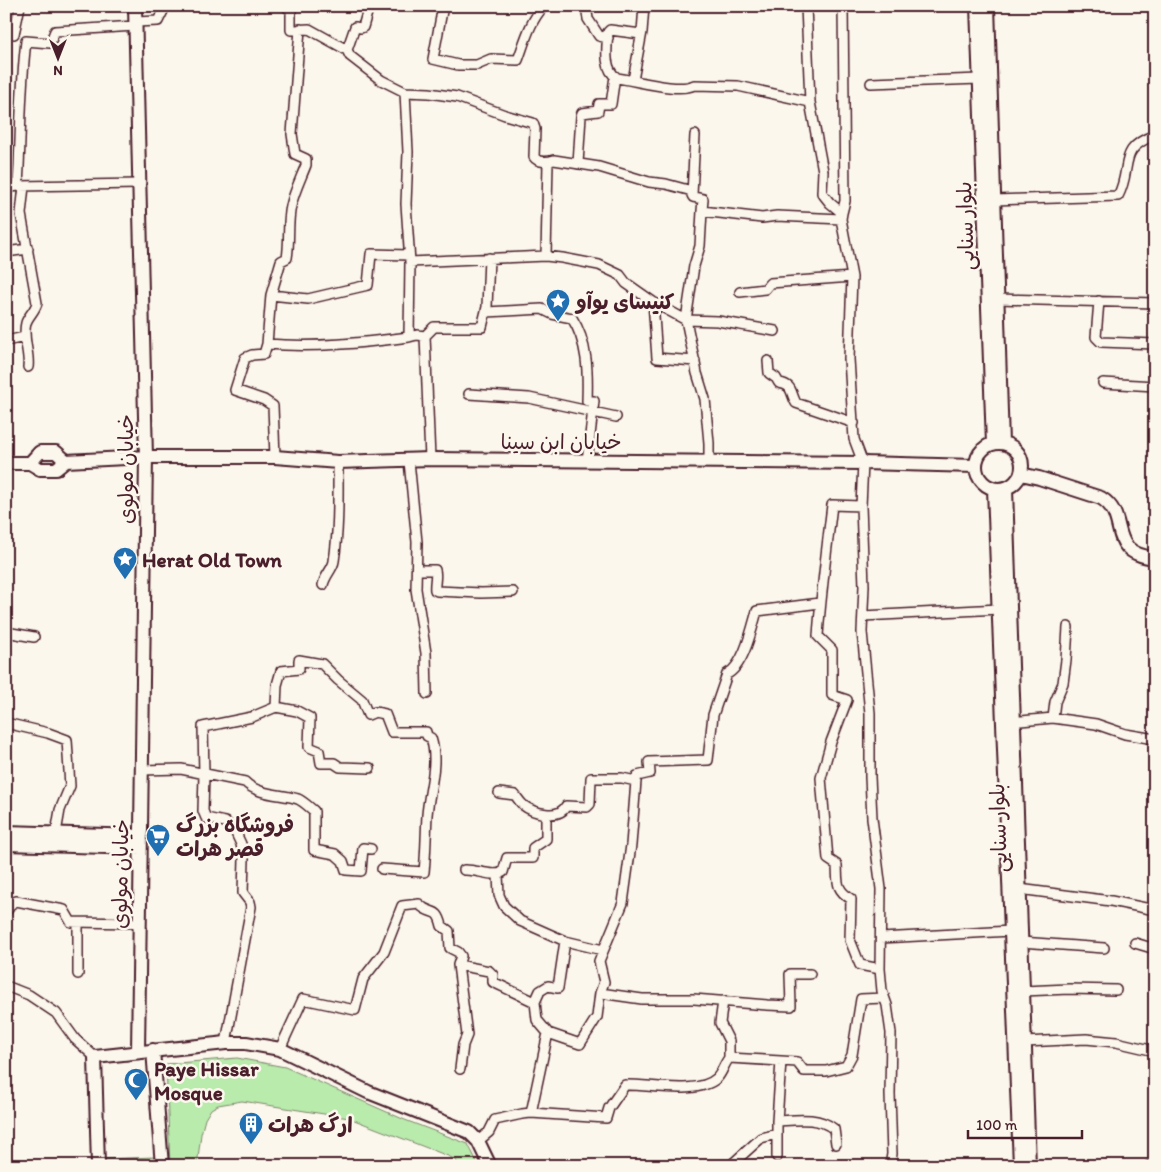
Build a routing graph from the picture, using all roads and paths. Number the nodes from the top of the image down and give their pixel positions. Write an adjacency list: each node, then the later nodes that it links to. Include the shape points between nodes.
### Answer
1 (20, 6): 16 (street)
2 (135, 6): 14 (street, خیابان مولوی)
3 (168, 6): 14 (street, via 158,21)
4 (285, 6): 15 (street, via 290,10 291,30)
5 (369, 6): 20 (street, via 363,27 355,27)
6 (442, 6): 7 (street, via 433,60 477,64 491,59 518,60 537,14)
7 (544, 6)
8 (586, 6): 18 (street, via 588,19 599,36)
9 (644, 6): 17 (street)
10 (806, 6): 26 (street)
11 (843, 6): 37 (street, via 845,201)
12 (977, 6): 22 (street, بلوار سنایی)
13 (988, 6): 35 (street, بلوار سنایی)
14 (135, 24): 19 (street, via 55,31 50,43); 31 (street, خیابان مولوی)
15 (300, 30): 20 (street, via 309,29); 45 (street, via 292,134 295,154 306,159 306,165 291,204 287,258 281,261)
16 (10, 33): 19 (street)
17 (641, 34): 18 (street, via 610,30); 23 (street)
18 (608, 38): 21 (street, via 609,69)
19 (26, 41): 32 (street, via 19,121)
20 (347, 50): 25 (street, via 350,56 381,80)
21 (614, 76): 23 (street); 30 (street, via 611,104 599,104 598,111 582,113)
22 (980, 79): 24 (street); 68 (street, بلوار سنایی)
23 (633, 80): 26 (street, via 688,88 694,85 738,86)
24 (871, 83)
25 (405, 92): 29 (street, via 457,97 533,123 534,157); 41 (street)
26 (810, 102): 37 (street, via 823,171 822,193)
27 (695, 135): 34 (street)
28 (1155, 135): 35 (street, via 1134,146 1128,156 1118,196)
29 (548, 162): 30 (street); 40 (street)
30 (578, 164): 34 (street)
31 (139, 184): 32 (street); 69 (street, خیابان مولوی)
32 (21, 186): 33 (street); 38 (street, via 21,214)
33 (6, 188)
34 (692, 191): 36 (street, via 693,197 702,199)
35 (994, 200): 46 (street, بلوار سنایی)
36 (702, 211): 37 (street, via 762,218); 51 (street, via 700,246)
37 (842, 216): 43 (street)
38 (28, 249): 39 (street); 54 (street, via 37,303 36,310 26,322)
39 (6, 252)
40 (546, 256): 42 (street); 47 (street, via 599,265 620,275)
41 (410, 258): 42 (street, via 454,262); 45 (street, via 371,254 368,285 308,299); 55 (street)
42 (489, 258): 50 (street)
43 (852, 277): 44 (street, via 770,283 765,289); 67 (street, via 850,359)
44 (740, 292)
45 (271, 295): 57 (street)
46 (997, 299): 48 (street); 68 (street, بلوار سنایی)
47 (653, 302): 51 (street); 59 (street, via 657,358)
48 (1099, 302): 49 (street); 58 (street, via 1097,340)
49 (1155, 303)
50 (486, 312): 53 (street, via 482,327 434,327); 65 (street, via 542,310 572,318 586,352 586,401 594,401)
51 (686, 320): 52 (street, via 718,321); 59 (street)
52 (774, 331)
53 (425, 336): 55 (street); 71 (street)
54 (26, 337): 56 (street); 61 (street)
55 (409, 337): 57 (street, via 297,346)
56 (6, 341)
57 (267, 344): 70 (street, via 264,354 245,358 235,390 273,406)
58 (1155, 344)
59 (695, 361): 75 (street, via 705,399)
60 (768, 361): 67 (street, via 769,373 790,388 796,403)
61 (28, 367)
62 (1103, 384): 63 (street)
63 (1155, 386)
64 (469, 394): 65 (street, via 530,398)
65 (592, 412): 66 (street); 73 (street)
66 (616, 417)
67 (854, 423): 77 (street, via 854,438)
68 (997, 443): 78 (street, via 982,450); 79 (street, via 1013,447 1021,456)
69 (146, 457): 70 (street, خیابان ابن سینا); 76 (street, خیابان ابن سینا, via 66,461 56,469 40,469 30,463); 99 (street, خیابان مولوی)
70 (275, 457): 74 (street, خیابان ابن سینا)
71 (430, 459): 72 (street, خیابان ابن سینا); 73 (street, خیابان ابن سینا)
72 (408, 461): 74 (street, خیابان ابن سینا); 83 (street, via 414,498)
73 (587, 461): 75 (street, خیابان ابن سینا)
74 (338, 462): 84 (street, via 334,564)
75 (709, 462): 77 (street, خیابان ابن سینا)
76 (6, 463)
77 (863, 463): 78 (street, خیابان ابن سینا); 81 (street)
78 (976, 466): 80 (street, via 983,484)
79 (1022, 474): 80 (street, via 1015,483); 82 (street, via 1108,503 1128,549 1140,556)
80 (1000, 489): 87 (street, بلوار سنایی); 95 (street, بلوار سنایی)
81 (861, 506): 86 (street, via 832,505); 88 (street)
82 (1155, 558)
83 (417, 570): 85 (street, via 435,570 437,591); 92 (street, via 416,589 426,653)
84 (323, 585)
85 (513, 592)
86 (820, 603): 101 (street, via 757,611 748,642 734,671 727,674 713,715 708,760 648,762 650,773 637,776); 126 (street, via 818,636 832,650 832,695 847,700 821,778 828,859 837,865 838,888 851,899 850,940 860,965)
87 (999, 608): 88 (street); 95 (street, بلوار سنایی)
88 (862, 616): 118 (street, via 870,713 872,818 881,889)
89 (1068, 627): 94 (street, via 1063,683)
90 (6, 632): 91 (street)
91 (34, 637)
92 (427, 694)
93 (276, 707): 98 (street, via 298,711 310,718 309,747 319,751 321,763); 100 (street, via 252,718 203,728); 109 (street, via 281,671 299,669 299,660 312,661 322,664 362,700 368,715 375,712 385,714 392,732 426,732 431,738 434,768 427,813 424,872)
94 (1053, 718): 95 (street); 97 (street, via 1096,724 1124,734)
95 (1009, 722): 112 (street, بلوار سنایی); 117 (street, بلوار سنایی)
96 (6, 723): 105 (street, via 67,740 70,786 60,810)
97 (1155, 739)
98 (370, 768)
99 (142, 770): 100 (street, via 181,769); 106 (street, خیابان مولوی)
100 (204, 774): 108 (street, via 245,782 249,786 300,800 314,810 314,850 335,854 344,861 346,870 361,871 363,848); 138 (street, via 203,811 206,818 225,822 234,830 244,859 243,893 251,907)
101 (636, 780): 103 (street, via 591,778 590,804 587,807 566,806 561,811); 124 (street, via 623,902)
102 (500, 793): 103 (street, via 515,795 532,811)
103 (546, 814): 111 (street, via 546,839 534,848 534,858 507,858 503,872)
104 (6, 832): 105 (street)
105 (56, 833): 106 (street)
106 (140, 842): 107 (street); 116 (street, خیابان مولوی)
107 (6, 844)
108 (371, 849)
109 (382, 869)
110 (464, 870): 111 (street, via 475,869)
111 (498, 875): 119 (street, via 499,895 504,906 520,921)
112 (1019, 889): 113 (street); 120 (street, بلوار سنایی)
113 (1155, 910)
114 (6, 912): 115 (street, via 16,901 64,910 71,922)
115 (78, 923): 116 (street); 127 (street)
116 (139, 923): 142 (street, خیابان مولوی)
117 (1011, 931): 118 (street); 160 (street, بلوار سنایی)
118 (881, 938): 126 (street)
119 (565, 941): 124 (street); 135 (street, via 558,988 548,986 540,991)
120 (1021, 942): 122 (street); 131 (street, بلوار سنایی)
121 (1135, 943): 123 (street)
122 (1104, 948)
123 (1155, 949)
124 (603, 950): 132 (street, via 599,961 604,982)
125 (458, 965): 135 (street, via 489,971 493,982); 139 (street, via 461,956 450,948 448,931 442,926 439,915 419,904 402,906 384,952 363,979 355,1010 303,999); 146 (street, via 468,1035 462,1045)
126 (880, 969): 133 (street)
127 (78, 974)
128 (810, 974): 134 (street, via 790,974 791,1006)
129 (6, 986): 143 (street, via 29,995 56,1013 74,1039)
130 (1116, 990): 131 (street)
131 (1023, 991): 137 (street, بلوار سنایی)
132 (600, 993): 134 (street, via 642,999); 136 (street, via 597,1017 580,1044)
133 (884, 998): 145 (street, via 860,999 852,1055 846,1066 826,1071 804,1071 797,1062); 159 (street, via 891,1033)
134 (723, 1001): 144 (street, via 720,1023 729,1041)
135 (536, 1002): 136 (street, via 537,1020)
136 (548, 1033): 147 (street)
137 (1025, 1042): 141 (street, via 1086,1039); 161 (street, بلوار سنایی)
138 (226, 1043): 139 (street); 140 (street)
139 (280, 1049): 150 (street, via 368,1092 469,1132)
140 (153, 1050): 142 (street); 156 (street)
141 (1155, 1051)
142 (138, 1052): 143 (street)
143 (96, 1057): 155 (street)
144 (728, 1058): 145 (street); 147 (street, via 717,1078 701,1086 624,1085 606,1118)
145 (781, 1061): 148 (street)
146 (460, 1069)
147 (531, 1113): 150 (street, via 496,1120)
148 (777, 1121): 149 (street); 151 (street, via 814,1120 827,1124 834,1129)
149 (778, 1134): 152 (street); 153 (street, via 761,1138)
150 (478, 1141): 157 (street)
151 (836, 1144)
152 (777, 1157)
153 (730, 1165): 158 (street)
154 (1155, 1165): 162 (street)
155 (98, 1166)
156 (162, 1166)
157 (490, 1166)
158 (714, 1166)
159 (890, 1166)
160 (1020, 1166)
161 (1029, 1166)
162 (1149, 1166)

